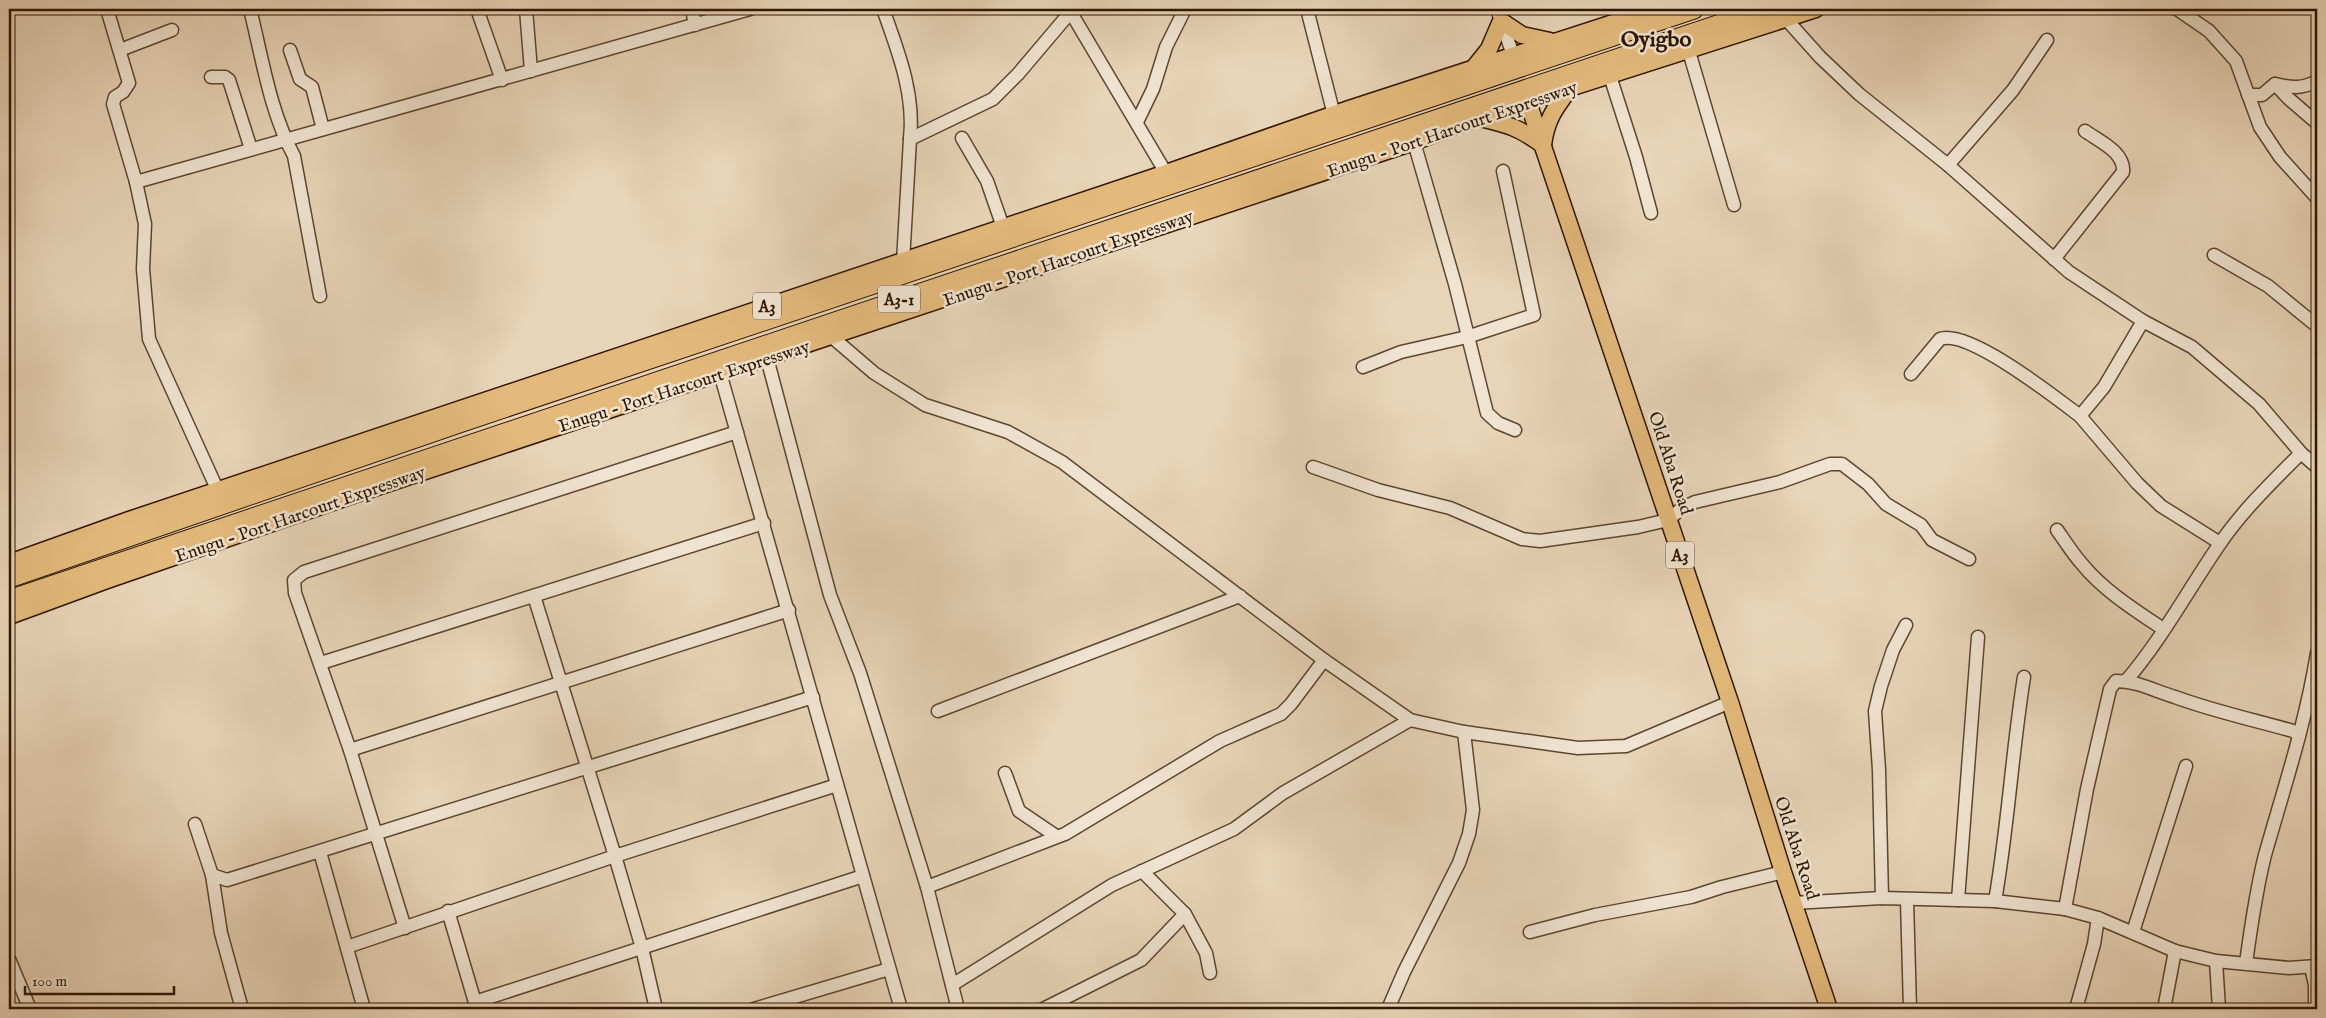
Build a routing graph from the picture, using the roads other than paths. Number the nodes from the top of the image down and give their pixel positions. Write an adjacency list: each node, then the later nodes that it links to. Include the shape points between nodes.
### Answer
1 (107, 9): 23 (street)
2 (250, 9): 44 (street)
3 (477, 9): 30 (street)
4 (526, 9): 27 (street)
5 (692, 9): 18 (street)
6 (750, 9): 18 (street)
7 (883, 9): 43 (street, via 909,89)
8 (1185, 9): 38 (street)
9 (1307, 9): 36 (street)
10 (1656, 9): 21 (main road, Enugu - Port Harcourt Expressway)
11 (1694, 9): 69 (highway, Enugu - Port Harcourt Expressway / A3-1)
12 (1765, 9): 72 (highway, Enugu - Port Harcourt Expressway / A3-1)
13 (1816, 9): 17 (main road, Enugu - Port Harcourt Expressway)
14 (2177, 9): 34 (street, via 2209,31 2236,61)
15 (1070, 12): 38 (street); 43 (street, via 1018,74 993,98)
16 (1499, 15): 21 (main road, via 1522,35); 25 (street); 26 (main road, via 1489,48)
17 (1786, 19): 22 (main road, Enugu - Port Harcourt Expressway); 48 (street, via 1859,94)
18 (695, 25): 27 (street)
19 (172, 30): 23 (street)
20 (2047, 40): 48 (street, via 2013,90)
21 (1555, 42): 25 (main road, Enugu - Port Harcourt Expressway)
22 (1688, 48): 28 (main road, Enugu - Port Harcourt Expressway); 53 (street)
23 (120, 50): 51 (street, via 129,83 115,97 114,104)
24 (290, 50): 40 (street, via 300,80 312,87)
25 (1513, 55): 26 (main road, Enugu - Port Harcourt Expressway / A3)
26 (1473, 69): 36 (main road, Enugu - Port Harcourt Expressway / A3)
27 (531, 71): 30 (street)
28 (1610, 76): 33 (main road, Enugu - Port Harcourt Expressway); 54 (street)
29 (210, 77): 47 (street, via 229,80)
30 (502, 80): 40 (street)
31 (2317, 81): 32 (street, via 2307,87)
32 (2276, 84): 34 (street, via 2262,95); 39 (street)
33 (1570, 88): 35 (main road, Enugu - Port Harcourt Expressway); 46 (main road, via 1549,116)
34 (2248, 95): 52 (street, via 2260,128)
35 (1528, 102): 37 (main road, Enugu - Port Harcourt Expressway); 46 (main road, Old Aba Road / A3)
36 (1334, 115): 50 (main road, Enugu - Port Harcourt Expressway / A3)
37 (1479, 118): 45 (main road, Enugu - Port Harcourt Expressway); 46 (main road, via 1525,131)
38 (1137, 122): 50 (street)
39 (2317, 123)
40 (323, 129): 44 (street)
41 (2084, 131): 57 (street, via 2119,155 2124,172)
42 (962, 138): 55 (street, via 987,181)
43 (910, 139): 58 (street)
44 (285, 140): 47 (street); 59 (street, via 294,156)
45 (1414, 142): 62 (main road, Enugu - Port Harcourt Expressway); 63 (street, via 1453,275)
46 (1543, 145): 77 (main road, Old Aba Road / A3)
47 (251, 149): 51 (street)
48 (1948, 165): 57 (street)
49 (1503, 171): 63 (street, via 1534,315)
50 (1166, 174): 55 (main road, Enugu - Port Harcourt Expressway / A3)
51 (136, 182): 76 (street, via 145,224 143,269 149,338)
52 (2317, 198)
53 (1734, 205)
54 (1651, 213)
55 (1003, 227): 58 (main road, Enugu - Port Harcourt Expressway / A3)
56 (2214, 255): 61 (street, via 2268,286)
57 (2054, 259): 60 (street)
58 (903, 262): 76 (main road, Enugu - Port Harcourt Expressway / A3)
59 (320, 296)
60 (2142, 321): 68 (street, via 2104,387); 73 (street, via 2192,347 2260,404)
61 (2317, 326)
62 (832, 337): 64 (main road, Enugu - Port Harcourt Expressway); 85 (street, via 874,373 925,404 1008,432 1062,462)
63 (1467, 337): 65 (street, via 1401,352); 70 (street, via 1487,413 1498,423)
64 (767, 358): 66 (main road, Enugu - Port Harcourt Expressway); 119 (street, via 830,595 860,673)
65 (1363, 366)
66 (720, 373): 71 (street); 86 (main road, Enugu - Port Harcourt Expressway)
67 (1911, 374): 68 (street, via 1940,339 1947,336 1964,341 2016,369)
68 (2080, 416): 80 (street, via 2161,506)
69 (462, 422): 72 (highway); 82 (highway, Enugu - Port Harcourt Expressway / A3-1)
70 (1515, 430)
71 (738, 432): 78 (street); 95 (street, via 304,572 294,580 295,593)
72 (470, 444): 86 (highway, Enugu - Port Harcourt Expressway / A3-1)
73 (2301, 453): 75 (street); 80 (street)
74 (1313, 467): 77 (street, via 1378,490 1450,508 1522,539 1540,541)
75 (2317, 467)
76 (218, 490): 82 (main road, Enugu - Port Harcourt Expressway / A3)
77 (1668, 520): 81 (street, via 1681,508 1695,502 1780,482 1830,464 1842,464 1868,484 1886,504 1921,526 1932,540); 100 (main road, Old Aba Road / A3)
78 (764, 523): 84 (street); 88 (street)
79 (2057, 530): 91 (street, via 2082,565 2100,582)
80 (2220, 543): 91 (street)
81 (1969, 559)
82 (19, 564): 83 (highway, Enugu - Port Harcourt Expressway / A3)
83 (9, 578)
84 (534, 596): 95 (street); 98 (street)
85 (1240, 596): 94 (street); 101 (street)
86 (37, 598): 87 (highway, Enugu - Port Harcourt Expressway); 89 (main road, Enugu - Port Harcourt Expressway)
87 (9, 600)
88 (789, 610): 98 (street); 99 (street)
89 (9, 616)
90 (1906, 625): 120 (street, via 1893,650 1875,711)
91 (2163, 629): 97 (street)
92 (1978, 637): 122 (street)
93 (2317, 653): 104 (street)
94 (1324, 660): 102 (street); 112 (street, via 1282,714 1220,742)
95 (321, 663): 105 (street)
96 (2024, 677): 123 (street)
97 (2126, 681): 104 (street); 125 (street, via 2116,681 2110,689)
98 (562, 683): 105 (street); 107 (street)
99 (813, 697): 107 (street); 109 (street)
100 (1730, 702): 103 (street, via 1626,746 1578,748); 116 (main road, Old Aba Road / A3)
101 (938, 712)
102 (1410, 720): 103 (street); 115 (street, via 1282,793 1234,829)
103 (1464, 732): 151 (street, via 1473,810 1469,834 1459,863)
104 (2299, 735): 137 (street, via 2265,856)
105 (350, 750): 111 (street)
106 (2186, 766): 131 (street)
107 (587, 769): 111 (street); 114 (street)
108 (1004, 773): 112 (street, via 1018,811)
109 (837, 785): 114 (street); 118 (street)
110 (196, 824): 117 (street)
111 (377, 834): 113 (street); 129 (street)
112 (1056, 836): 119 (street)
113 (320, 852): 117 (street, via 227,880); 132 (street)
114 (615, 856): 126 (street); 133 (street)
115 (1142, 871): 127 (street); 141 (street, via 1093,896)
116 (1783, 872): 124 (main road, Old Aba Road / A3); 130 (street, via 1692,897 1594,915)
117 (212, 875): 144 (street, via 221,933)
118 (863, 876): 133 (street); 139 (street)
119 (927, 887): 141 (street)
120 (1882, 898): 121 (street); 124 (street)
121 (1907, 900): 122 (street); 153 (street)
122 (1958, 900): 123 (street)
123 (1995, 901): 125 (street)
124 (1793, 903): 152 (main road, Old Aba Road / A3)
125 (2065, 909): 128 (street)
126 (448, 911): 129 (street); 142 (street)
127 (1185, 914): 140 (street, via 1206,953); 150 (street, via 1141,960)
128 (2098, 918): 131 (street); 154 (street)
129 (405, 928): 132 (street)
130 (1530, 932)
131 (2133, 932): 134 (street)
132 (346, 946): 145 (street)
133 (642, 948): 142 (street); 146 (street)
134 (2175, 951): 136 (street); 155 (street)
135 (9, 959): 143 (street)
136 (2216, 961): 137 (street); 156 (street)
137 (2246, 963): 138 (street)
138 (2314, 967): 157 (street)
139 (890, 969): 147 (street); 148 (street)
140 (1210, 973)
141 (952, 984): 149 (street)
142 (474, 1007)
143 (30, 1009)
144 (242, 1009)
145 (364, 1009)
146 (656, 1009)
147 (754, 1009)
148 (901, 1009)
149 (958, 1009)
150 (1043, 1009)
151 (1388, 1009)
152 (1828, 1009)
153 (1910, 1009)
154 (2076, 1009)
155 (2164, 1009)
156 (2219, 1009)
157 (2315, 1009)

